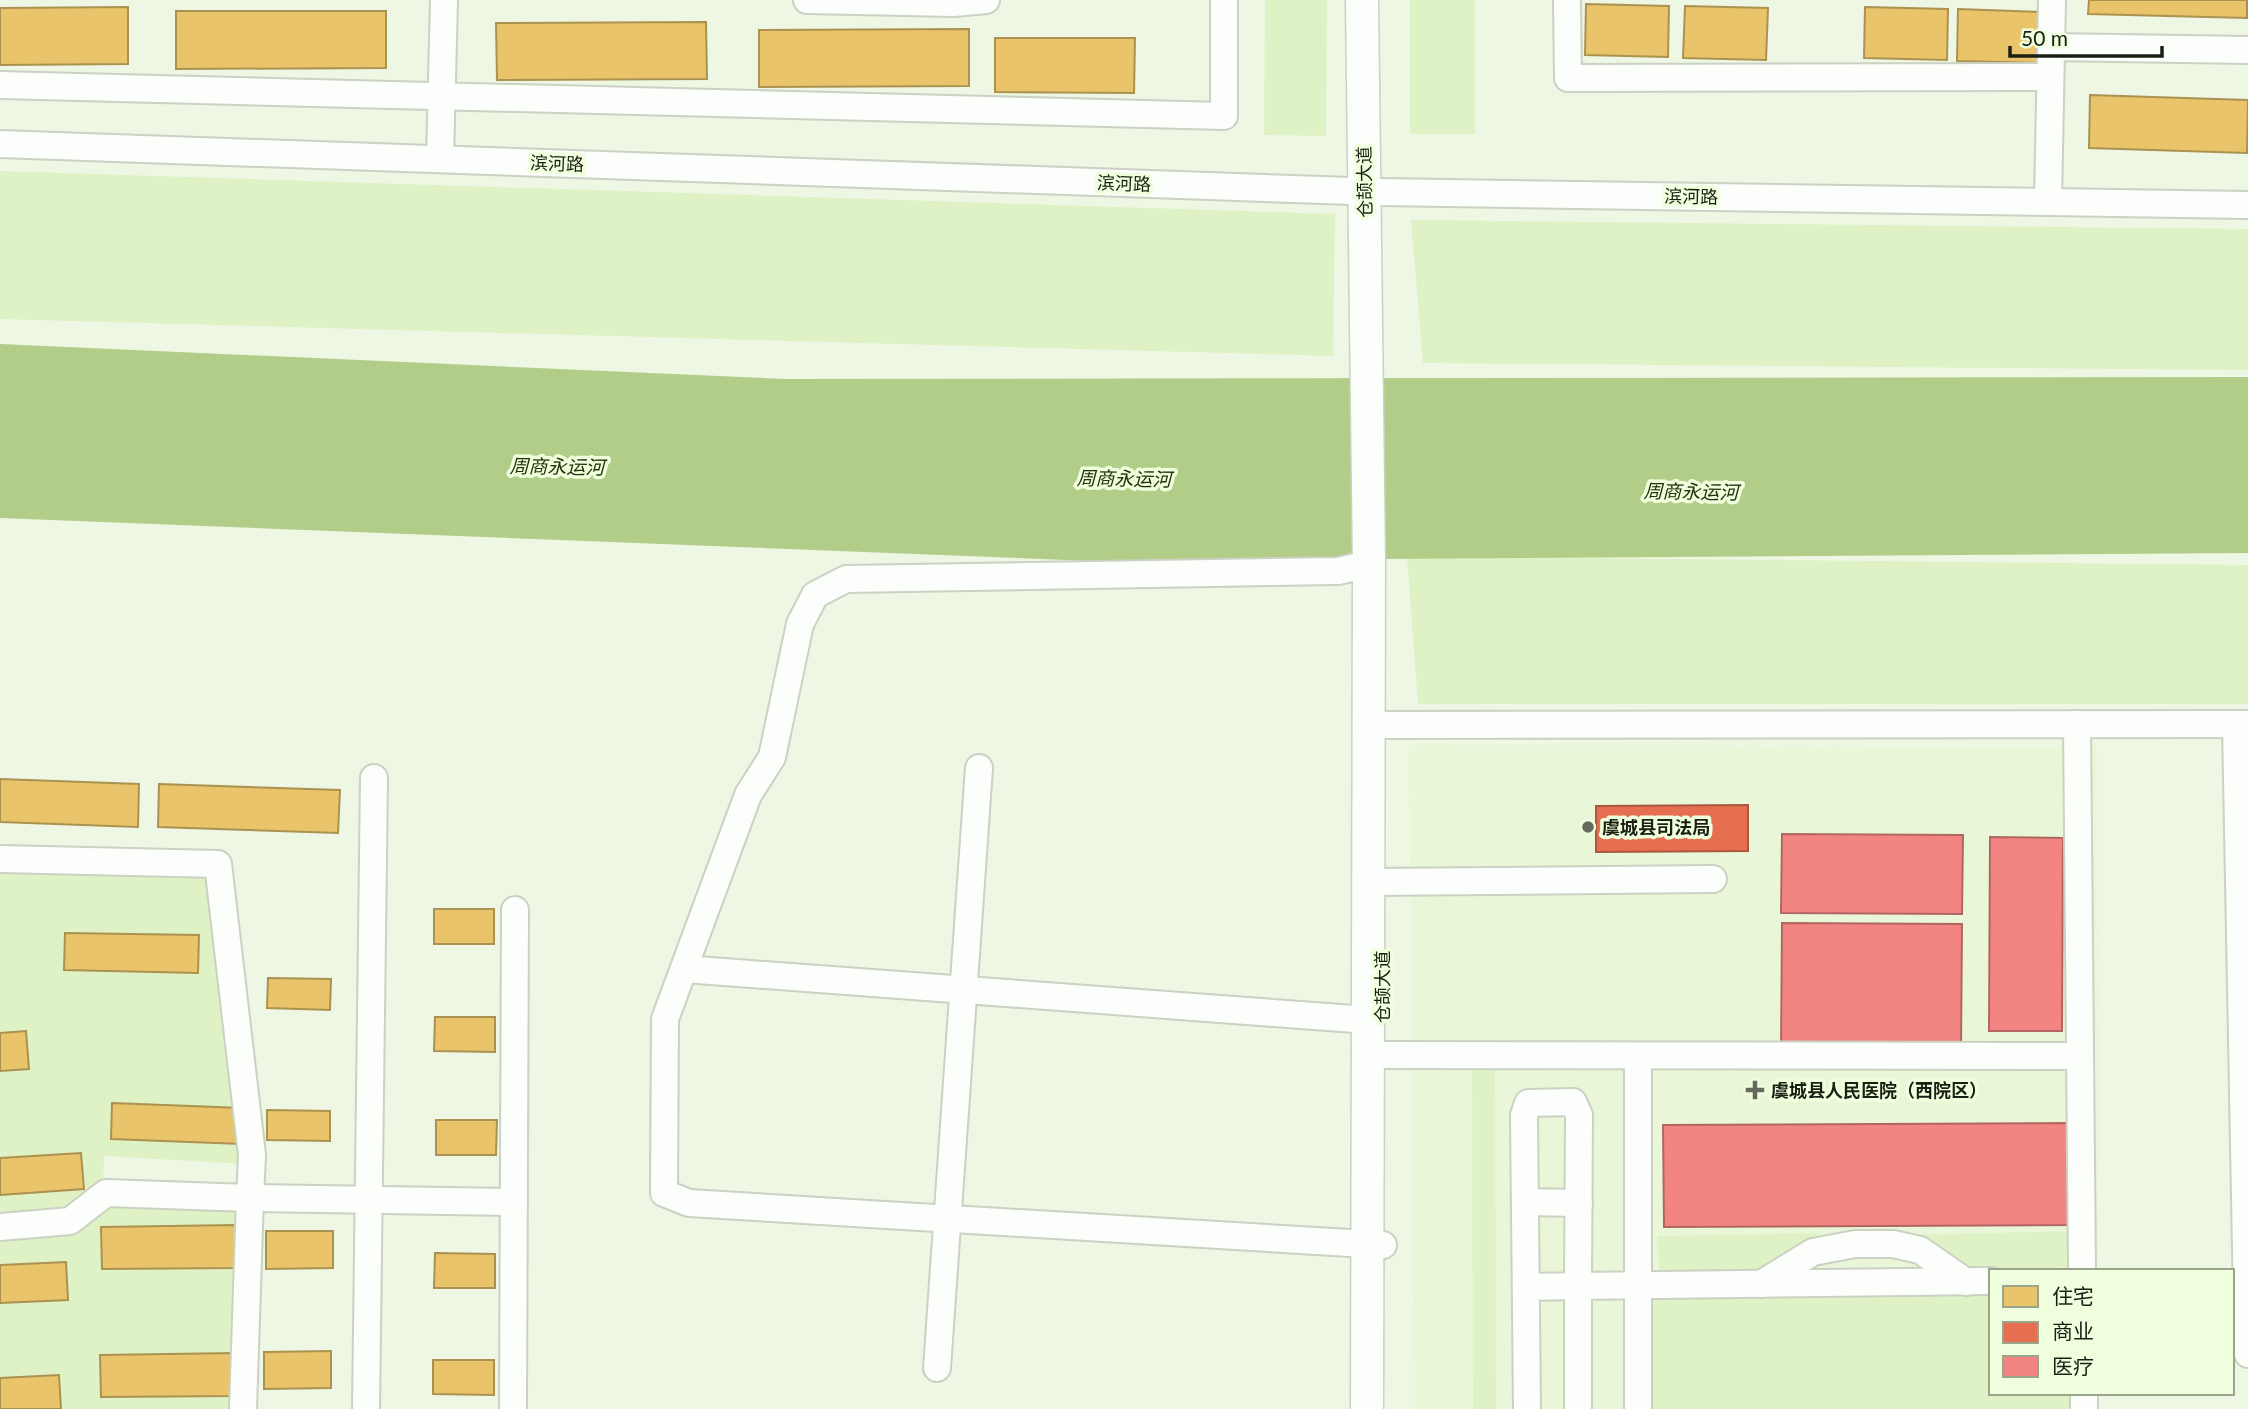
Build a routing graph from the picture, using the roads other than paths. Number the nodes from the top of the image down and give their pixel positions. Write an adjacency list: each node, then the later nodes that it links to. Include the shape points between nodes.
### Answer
1 (443, 0): 13 (street)
2 (807, 0): 3 (street, via 954,4)
3 (986, 0)
4 (1224, 0): 13 (street, via 1224,116)
5 (1362, 0): 16 (main road, 仓颉大道)
6 (1383, 0): 16 (main road, 仓颉大道)
7 (1567, 0): 11 (street, via 1568,78)
8 (2052, 0): 9 (street)
9 (2051, 47): 10 (street); 11 (street)
10 (2248, 50)
11 (2050, 77): 17 (street)
12 (0, 85): 13 (street)
13 (442, 97): 15 (street)
14 (0, 144): 15 (street, 滨河路)
15 (440, 159): 16 (street, 滨河路)
16 (1373, 192): 17 (street, 滨河路); 19 (main road, 仓颉大道)
17 (2049, 201): 18 (street, 滨河路)
18 (2248, 205)
19 (1375, 564): 22 (main road, 仓颉大道); 29 (street, via 1338,571 846,579 815,595 800,624 772,757 748,795)
20 (2077, 724): 21 (street); 22 (street); 34 (street)
21 (2242, 724): 49 (street)
22 (1375, 725): 27 (main road, 仓颉大道)
23 (979, 768): 30 (street)
24 (374, 778): 36 (street)
25 (0, 859): 35 (street, via 218,864 251,1155)
26 (1713, 879): 27 (street)
27 (1375, 882): 31 (main road, 仓颉大道); 32 (main road, 仓颉大道)
28 (516, 910): 37 (street)
29 (684, 969): 30 (street); 40 (street, via 665,1019 664,1193 689,1203)
30 (963, 990): 31 (street); 40 (street)
31 (1368, 1020): 32 (main road, 仓颉大道)
32 (1375, 1055): 33 (street); 42 (main road, 仓颉大道)
33 (1637, 1056): 34 (street); 46 (street)
34 (2080, 1056): 43 (street)
35 (250, 1198): 36 (street); 41 (street, via 106,1193 70,1221); 51 (street)
36 (369, 1202): 37 (street); 52 (street)
37 (514, 1202): 53 (street)
38 (1525, 1202): 39 (street); 39 (street, via 1524,1115 1528,1103 1573,1102 1579,1115); 48 (street)
39 (1579, 1203): 47 (street)
40 (947, 1218): 42 (street); 50 (street)
41 (0, 1227)
42 (1375, 1244): 54 (main road, 仓颉大道); 55 (main road, 仓颉大道)
43 (2082, 1269)
44 (1978, 1281): 45 (street); 45 (street, via 1920,1250 1868,1244 1813,1252)
45 (1761, 1284): 46 (street)
46 (1639, 1285): 47 (street); 58 (street)
47 (1578, 1286): 48 (street); 57 (street)
48 (1526, 1287): 56 (street)
49 (2248, 1354)
50 (937, 1368)
51 (243, 1409)
52 (366, 1409)
53 (513, 1409)
54 (1367, 1409)
55 (1384, 1409)
56 (1527, 1409)
57 (1578, 1409)
58 (1638, 1409)

